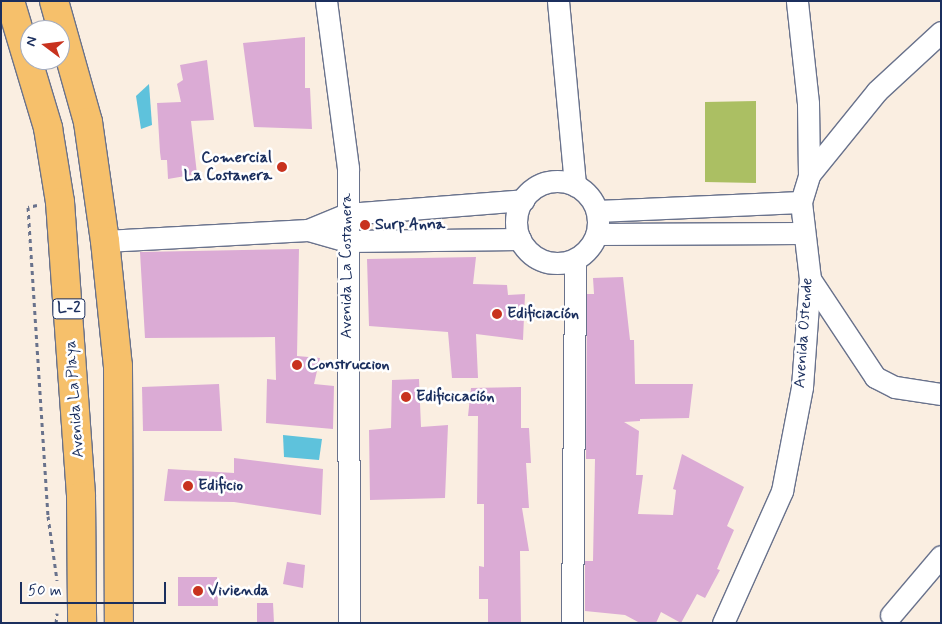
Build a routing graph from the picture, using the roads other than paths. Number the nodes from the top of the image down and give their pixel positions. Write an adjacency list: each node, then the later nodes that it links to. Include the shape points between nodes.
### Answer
1 (10, 1): 24 (main road, Avenida La Playa / L-2, via 48,128 60,202 81,496)
2 (54, 1): 17 (main road, via 88,122)
3 (326, 1): 12 (street, Avenida La Costanera, via 348,168)
4 (558, 1): 8 (street)
5 (797, 1): 7 (street, Avenida Ostende, via 808,103)
6 (941, 32): 7 (street, via 877,91)
7 (809, 175): 10 (street, Avenida Ostende)
8 (575, 185): 9 (street, via 556,181 546,183); 11 (street, via 589,196)
9 (523, 200): 12 (street); 16 (street, via 516,219)
10 (801, 202): 11 (street); 14 (street, Avenida Ostende)
11 (597, 211): 15 (street)
12 (347, 214): 13 (street); 18 (street, Avenida La Costanera)
13 (308, 230): 17 (street); 18 (street)
14 (802, 233): 15 (street); 20 (street, Avenida Ostende)
15 (597, 234): 19 (street, via 592,245)
16 (520, 239): 18 (street); 19 (street, via 533,256 543,261 565,263)
17 (105, 240): 25 (main road, via 118,366)
18 (347, 241): 26 (street, Avenida La Costanera)
19 (575, 260): 27 (street)
20 (810, 279): 21 (street, via 875,377 895,387); 28 (street, Avenida Ostende, via 802,387 782,491)
21 (941, 394)
22 (941, 556): 23 (street)
23 (891, 615)
24 (82, 623)
25 (119, 623)
26 (349, 623)
27 (572, 623)
28 (723, 623)

